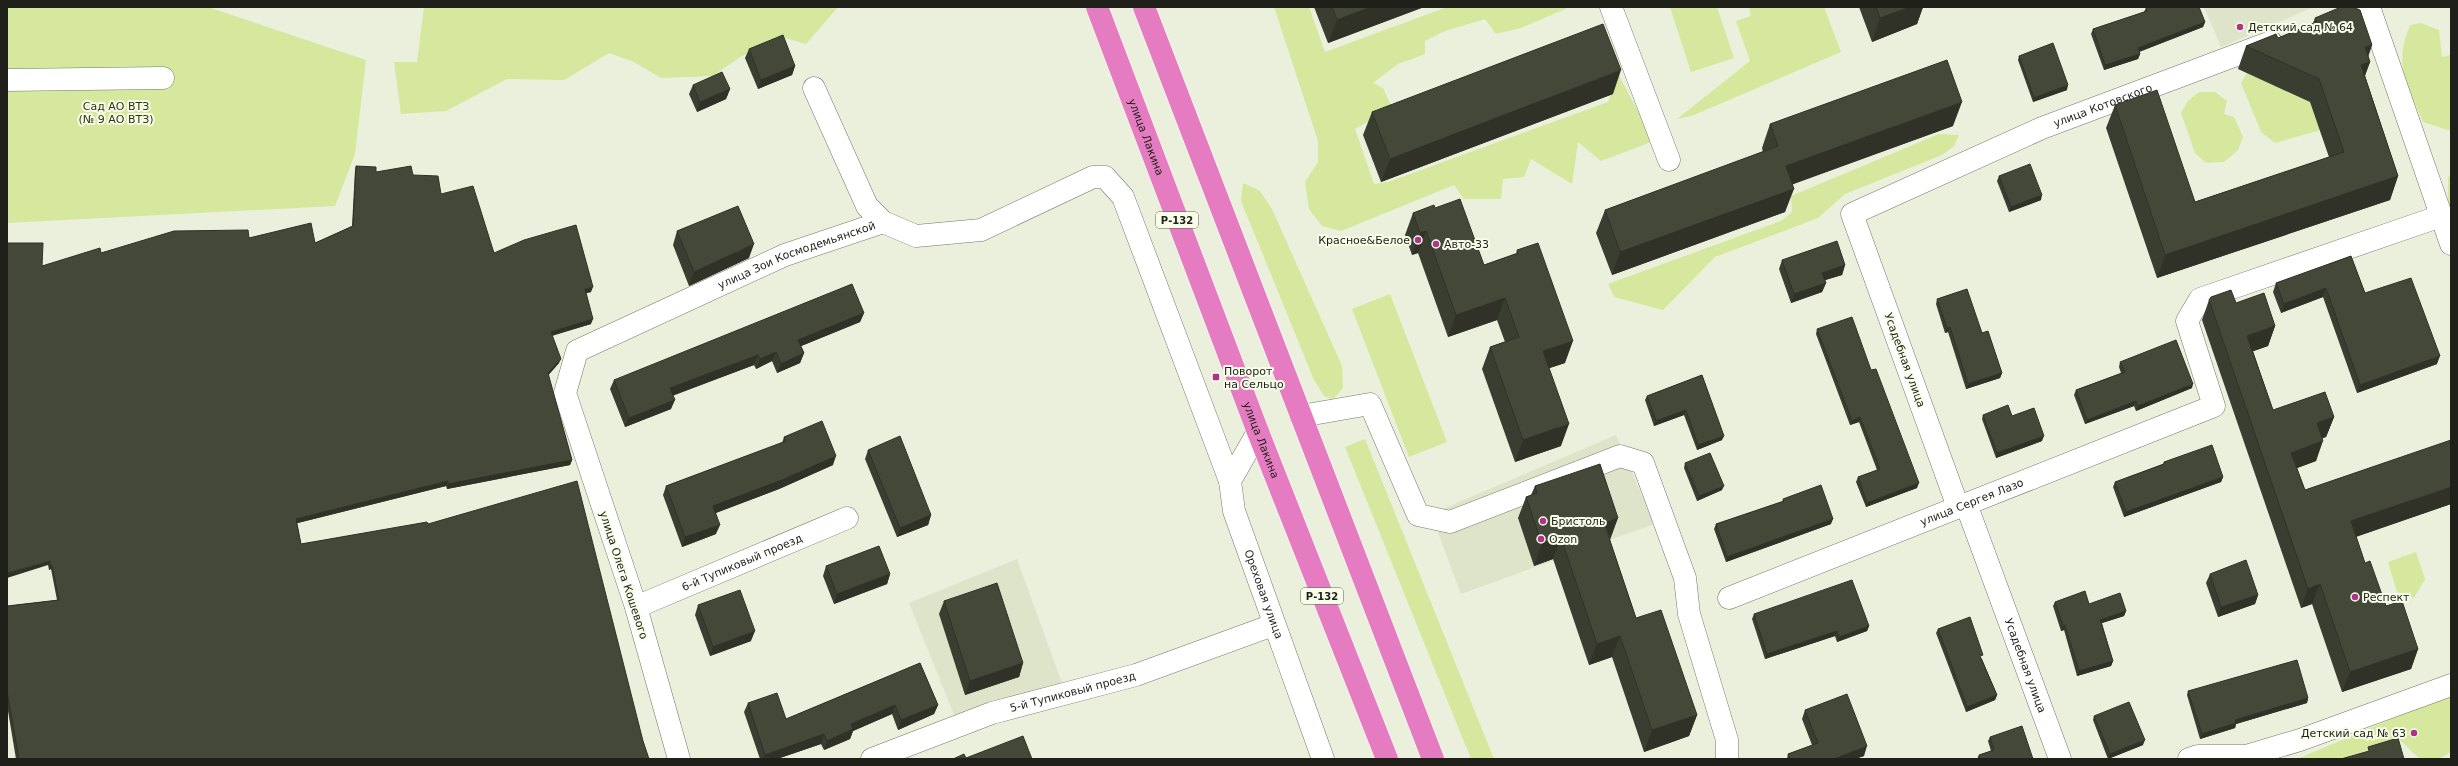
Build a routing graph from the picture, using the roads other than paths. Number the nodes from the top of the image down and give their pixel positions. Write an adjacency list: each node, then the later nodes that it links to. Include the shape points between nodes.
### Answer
1 (1096, 7): 17 (highway, улица Лакина / Р-132)
2 (1144, 7): 16 (highway)
3 (1611, 7): 9 (street)
4 (2358, 8): 12 (street)
5 (2290, 34): 11 (street, улица Котовского, via 2042,128)
6 (163, 78): 7 (street)
7 (7, 80)
8 (814, 88): 13 (street, via 867,206)
9 (1669, 160)
10 (1105, 177): 13 (street, улица Зои Космодемьянской, via 1093,177 981,230 916,236); 18 (street, Ореховая улица, via 1123,197)
11 (1852, 214): 19 (street, Усадебная улица)
12 (2441, 216): 14 (street); 19 (street, улица Сергея Лазо, via 2200,299 2187,321 2214,406)
13 (883, 222): 15 (street, улица Зои Космодемьянской, via 785,254 577,351)
14 (2451, 244)
15 (565, 393): 22 (street, улица Олега Кошевого)
16 (1301, 416): 29 (highway); 30 (street, via 1370,404 1418,515 1450,522 1620,456 1643,463 1685,578 1689,614 1727,740)
17 (1258, 432): 18 (street); 28 (highway, улица Лакина / Р-132)
18 (1230, 481): 23 (street, Ореховая улица, via 1234,511)
19 (1962, 506): 21 (street, улица Сергея Лазо); 31 (street, Усадебная улица)
20 (847, 518): 22 (street, 6-й Тупиковый проезд)
21 (1729, 598)
22 (636, 607): 25 (street, улица Олега Кошевого)
23 (1273, 625): 26 (street, 5-й Тупиковый проезд, via 1136,675 992,713); 27 (street, Ореховая улица)
24 (2451, 685): 32 (street, via 2300,740 2246,756 2198,756)
25 (679, 759)
26 (872, 759)
27 (1323, 759)
28 (1387, 759)
29 (1433, 759)
30 (1727, 759)
31 (2060, 759)
32 (2189, 759)

